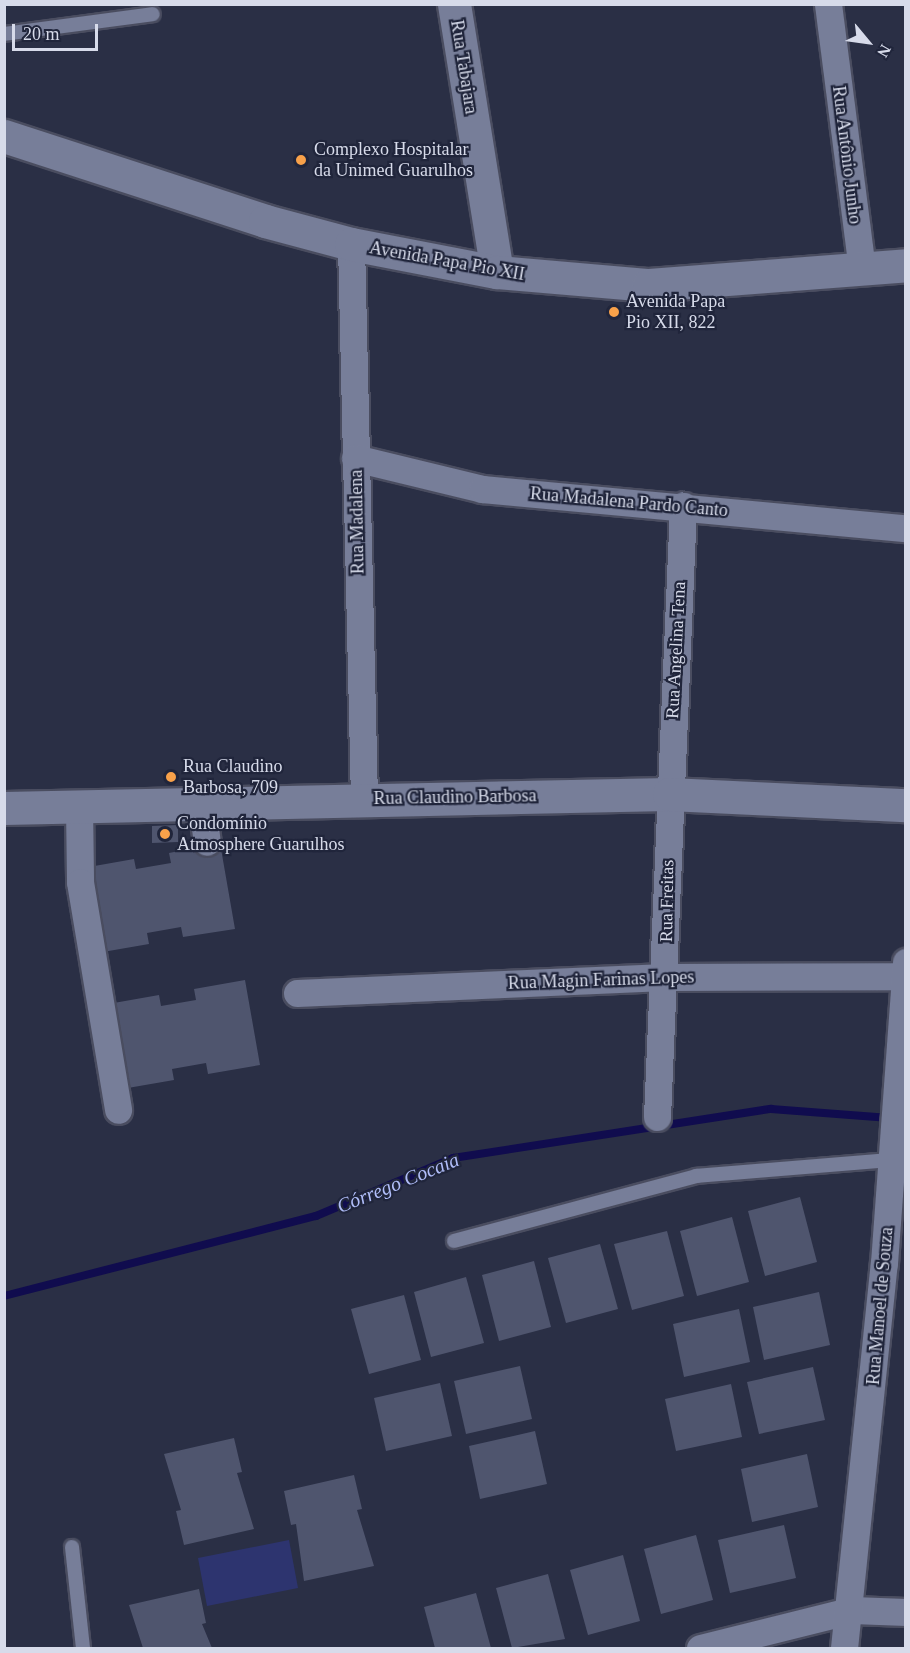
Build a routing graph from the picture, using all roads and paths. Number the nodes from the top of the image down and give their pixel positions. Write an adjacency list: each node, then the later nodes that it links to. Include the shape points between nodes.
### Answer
1 (454, 4): 9 (street, Rua Tabajara)
2 (828, 4): 8 (street, Rua Antônio Junho)
3 (153, 14): 4 (lane)
4 (4, 34)
5 (4, 136): 6 (street, Avenida Papa Pio XII)
6 (351, 244): 9 (street, Avenida Papa Pio XII); 10 (street, Rua Madalena)
7 (906, 265): 8 (street, Avenida Papa Pio XII)
8 (862, 270): 9 (street, Avenida Papa Pio XII, via 649,285)
9 (497, 272)
10 (355, 458): 11 (street, Rua Madalena Pardo Canto, via 482,489); 14 (street, Rua Madalena)
11 (683, 506): 12 (street, Rua Madalena Pardo Canto); 13 (street, Rua Angelina Tena)
12 (906, 528)
13 (669, 794): 14 (street, Rua Claudino Barbosa); 16 (street, Rua Claudino Barbosa); 21 (street, Rua Freitas)
14 (364, 799): 15 (street, Rua Claudino Barbosa)
15 (202, 803): 17 (street, Rua Claudino Barbosa); 19 (street)
16 (906, 805)
17 (79, 806): 18 (street, Rua Claudino Barbosa); 24 (street, via 80,882)
18 (4, 808)
19 (207, 842)
20 (905, 969): 21 (street, Rua Magin Farinas Lopes); 23 (street, Rua Manoel de Souza)
21 (665, 977): 22 (street, Rua Magin Farinas Lopes); 25 (street, Rua Freitas)
22 (297, 993)
23 (902, 1078): 26 (street, Rua Manoel de Souza)
24 (118, 1110)
25 (657, 1116)
26 (892, 1156): 27 (lane, via 696,1176); 29 (street, Rua Manoel de Souza)
27 (454, 1241)
28 (72, 1547): 31 (lane)
29 (852, 1610): 30 (street); 32 (street); 33 (street, Rua Manoel de Souza)
30 (906, 1612)
31 (83, 1648)
32 (700, 1648)
33 (844, 1648)

